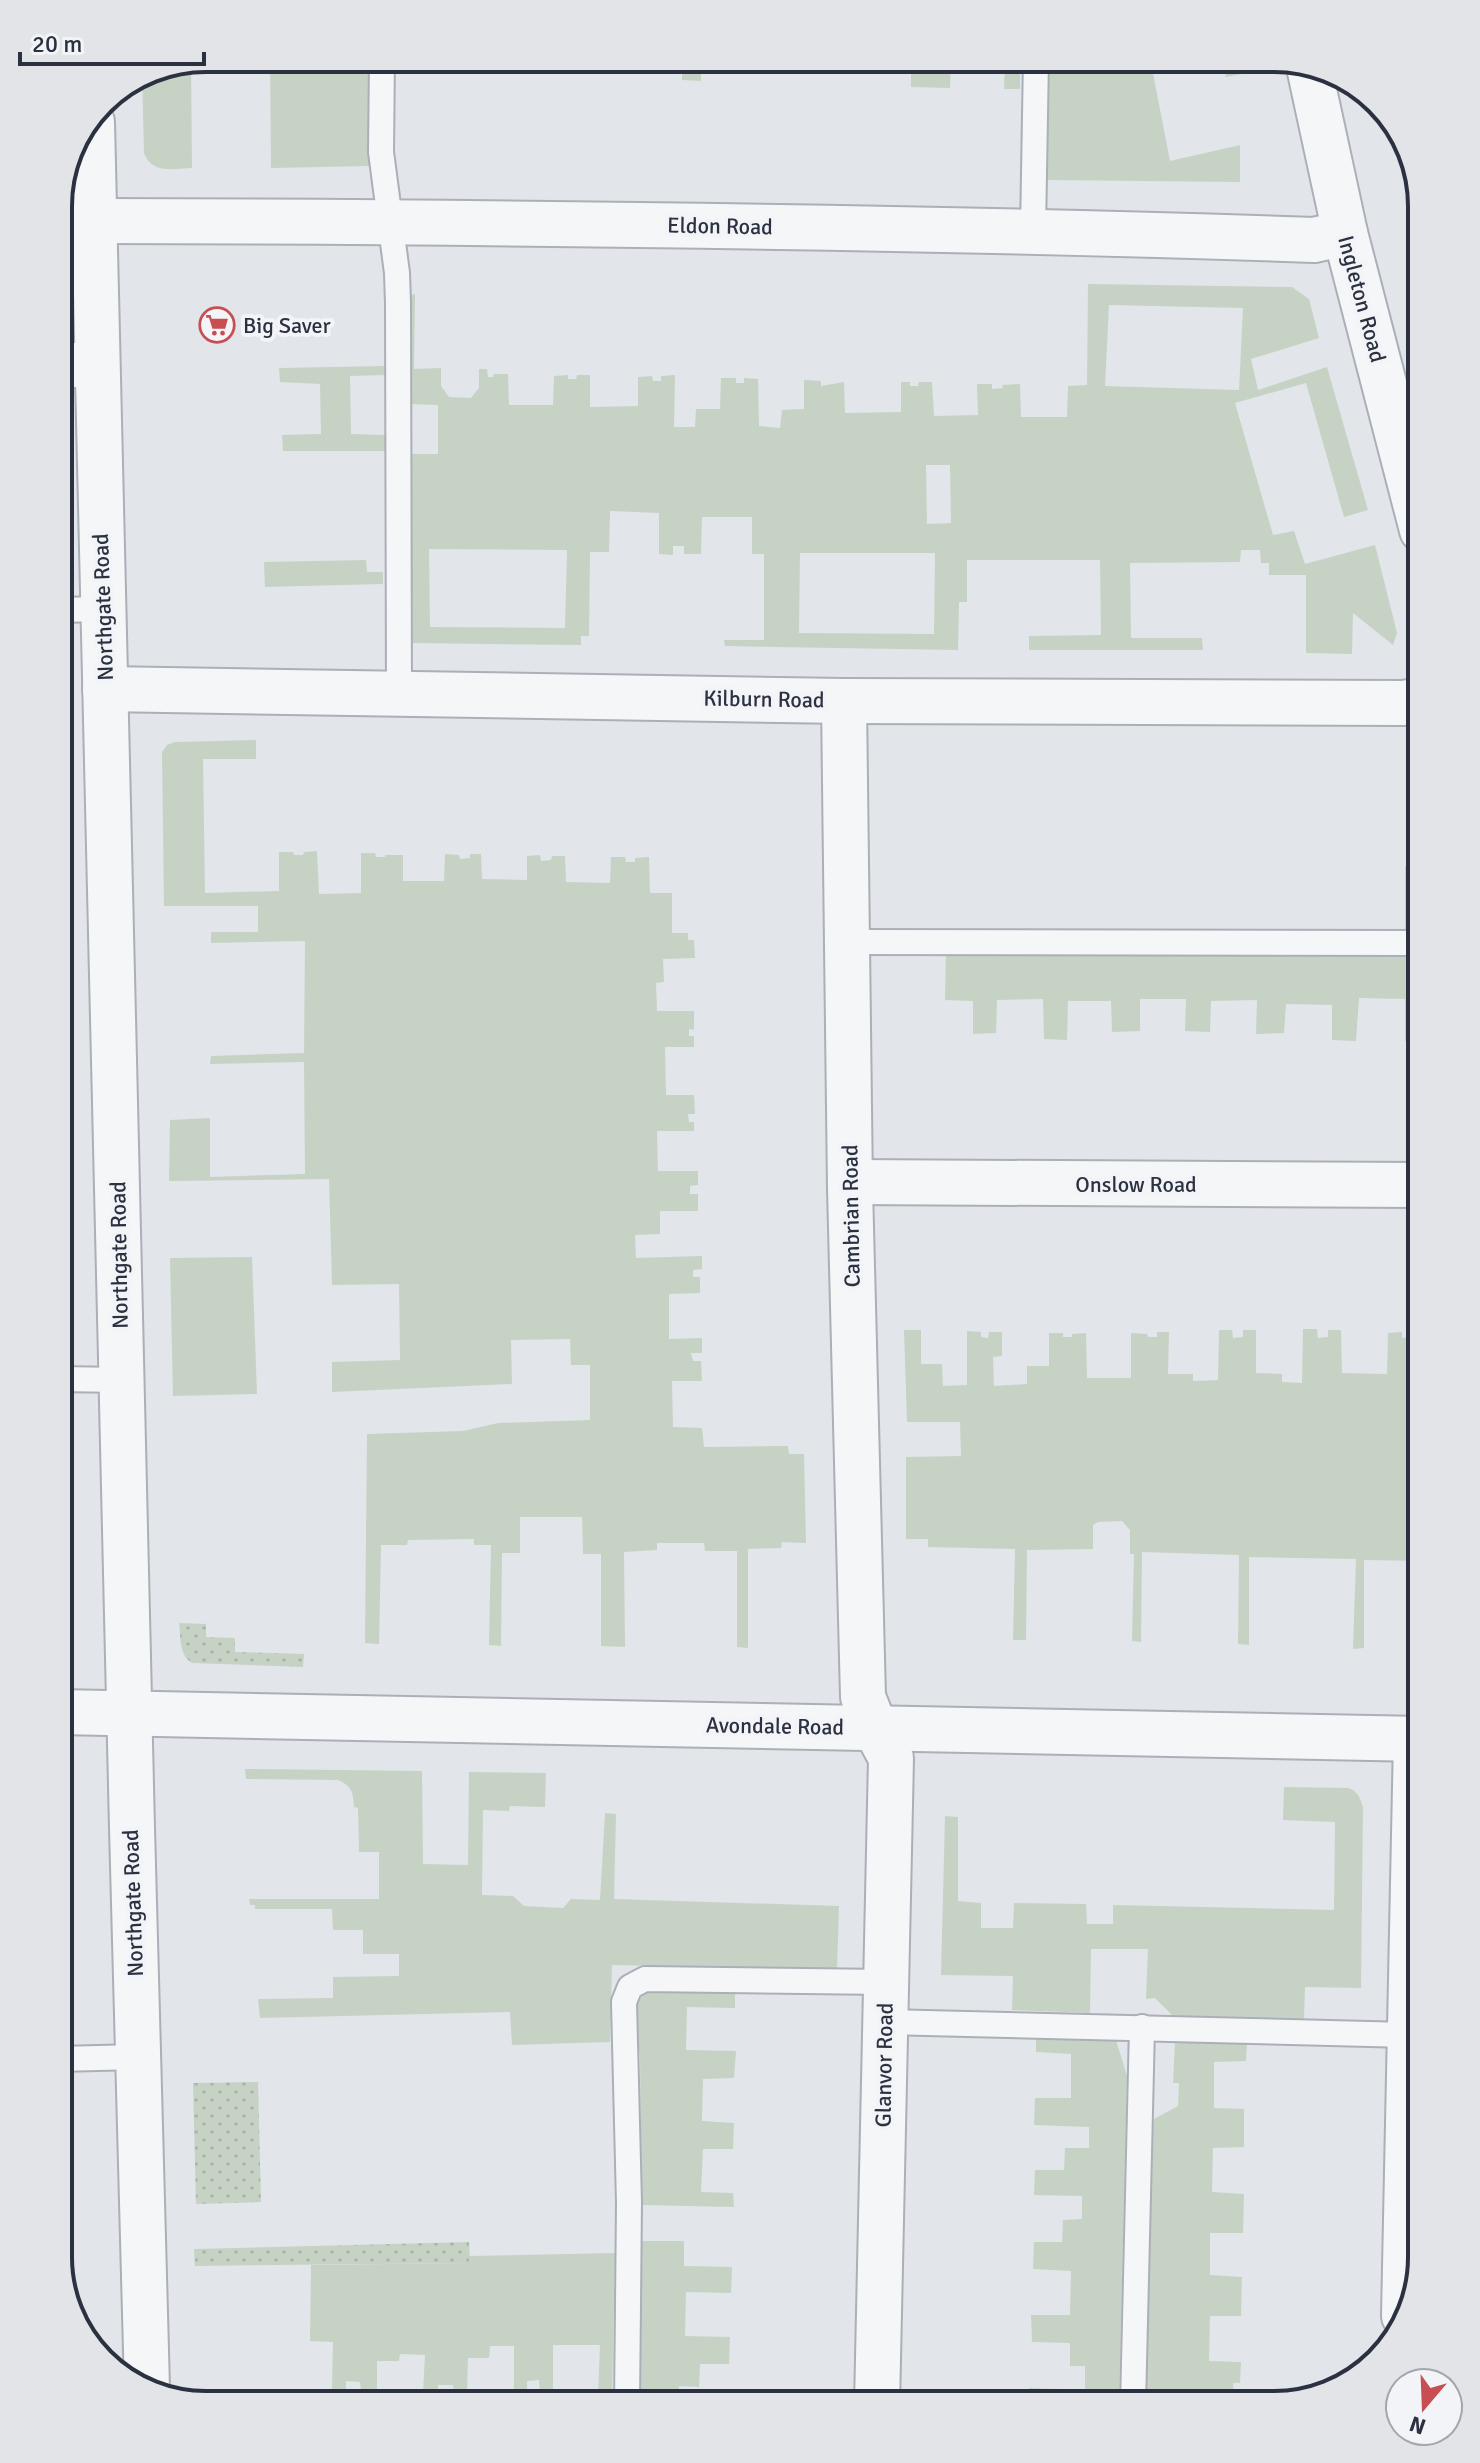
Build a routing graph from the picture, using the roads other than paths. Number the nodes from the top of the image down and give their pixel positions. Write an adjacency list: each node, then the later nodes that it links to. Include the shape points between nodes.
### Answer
1 (382, 72): 6 (lane, via 381,152)
2 (1036, 72): 7 (lane)
3 (1311, 78): 8 (street, Ingleton Road)
4 (92, 137): 5 (street, Northgate Road)
5 (94, 221): 6 (street, Eldon Road); 9 (street, Northgate Road)
6 (390, 222): 7 (street, Eldon Road); 14 (lane, via 398,303)
7 (1033, 231): 8 (street, Eldon Road, via 1314,240)
8 (1345, 233): 10 (street, Ingleton Road)
9 (78, 365): 11 (street, Northgate Road)
10 (1408, 476)
11 (103, 609): 12 (lane); 13 (street, Northgate Road)
12 (72, 610)
13 (105, 689): 14 (street, Kilburn Road); 22 (street, Northgate Road)
14 (399, 693): 15 (street, Kilburn Road)
15 (844, 701): 16 (street, Kilburn Road); 17 (street, Cambrian Road)
16 (1408, 702)
17 (848, 942): 18 (lane); 19 (street, Cambrian Road)
18 (1408, 943)
19 (850, 1182): 20 (street, Onslow Road); 25 (street, Cambrian Road, via 863,1697)
20 (1408, 1185)
21 (72, 1379): 22 (lane)
22 (122, 1380): 24 (street, Northgate Road)
23 (72, 1712): 24 (street, Avondale Road)
24 (129, 1714): 25 (street, Avondale Road); 30 (street, Northgate Road)
25 (875, 1728): 26 (street, Avondale Road); 27 (street, Glanvor Road, via 891,1758)
26 (1408, 1739)
27 (885, 2002): 28 (lane); 35 (lane, via 645,1979 630,1987 624,2002); 36 (street, Glanvor Road)
28 (1142, 2027): 29 (lane); 37 (lane)
29 (1408, 2035)
30 (138, 2057): 31 (lane); 34 (street, Northgate Road)
31 (72, 2059)
32 (1408, 2091): 33 (street)
33 (1405, 2285)
34 (147, 2377)
35 (627, 2391)
36 (877, 2391)
37 (1133, 2391)

